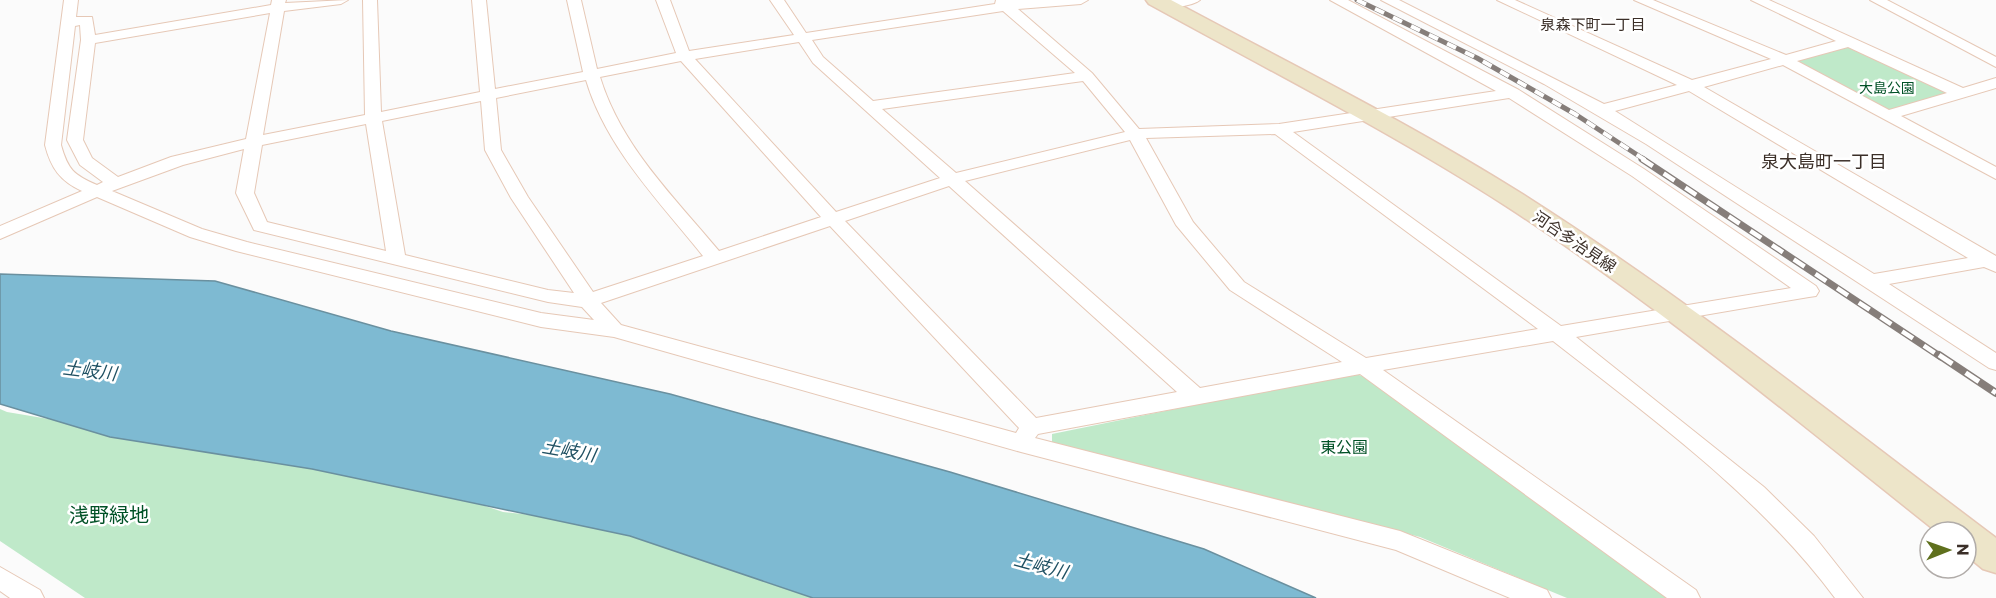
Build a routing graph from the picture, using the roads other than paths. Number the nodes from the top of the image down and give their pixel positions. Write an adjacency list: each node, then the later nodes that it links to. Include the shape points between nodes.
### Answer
1 (71, 0): 19 (street)
2 (341, 0): 18 (street)
3 (370, 0): 37 (street)
4 (479, 0): 32 (street)
5 (574, 0): 26 (street)
6 (663, 0): 23 (street)
7 (777, 0): 20 (street)
8 (1081, 0): 17 (street)
9 (1192, 0): 16 (street)
10 (1337, 0): 30 (street, via 1413,36)
11 (1388, 0): 34 (street)
12 (1504, 0): 29 (street)
13 (1641, 0): 24 (street)
14 (1758, 0): 22 (street)
15 (1876, 0): 25 (street)
16 (1158, 1): 35 (main road, 河合多治見線)
17 (1003, 3): 20 (street); 27 (street)
18 (278, 4): 21 (street); 40 (street)
19 (70, 22): 21 (street, via 87,20); 44 (street, via 54,145 58,163)
20 (803, 39): 23 (street); 33 (street, via 818,60)
21 (88, 40): 43 (street, via 75,140 80,156 93,171)
22 (1849, 42): 24 (street); 31 (street)
23 (684, 56): 26 (street); 45 (street)
24 (1781, 58): 29 (street); 36 (street)
25 (1996, 63)
26 (592, 75): 32 (street); 48 (street, via 605,111 628,149)
27 (1087, 76): 33 (street); 39 (street)
28 (1996, 83): 31 (street)
29 (1690, 85): 34 (street); 49 (street)
30 (1514, 93): 35 (street); 52 (street, via 1700,213 1809,291)
31 (1961, 93): 36 (street)
32 (488, 96): 37 (street); 51 (street, via 493,150)
33 (867, 106): 42 (street)
34 (1601, 110): 50 (street, via 1743,197)
35 (1370, 114): 38 (street); 52 (main road, 河合多治見線, via 1515,201)
36 (1888, 116): 41 (street)
37 (373, 118): 40 (street); 47 (street)
38 (1280, 129): 39 (street); 54 (street)
39 (1135, 134): 42 (street); 56 (street, via 1185,225 1237,286)
40 (253, 142): 43 (street, via 194,156); 47 (street, via 245,193 260,226)
41 (1996, 174)
42 (951, 180): 45 (street); 57 (street)
43 (117, 183): 44 (street)
44 (88, 195): 46 (street); 53 (street, via 243,247 541,320)
45 (834, 220): 48 (street); 58 (street)
46 (0, 232)
47 (396, 258): 51 (street, via 549,296)
48 (716, 259): 51 (street)
49 (1993, 262): 50 (street)
50 (1869, 281): 55 (street)
51 (588, 301): 53 (street)
52 (1680, 314): 54 (street); 59 (main road, 河合多治見線)
53 (615, 330): 58 (street)
54 (1558, 332): 56 (street); 66 (street, via 1743,481 1835,576)
55 (1996, 363)
56 (1363, 366): 57 (street); 65 (street)
57 (1195, 396): 58 (street)
58 (1026, 435): 64 (street, via 1400,541)
59 (1946, 520)
60 (1978, 544): 61 (main road)
61 (1996, 558)
62 (0, 578): 63 (street)
63 (31, 598)
64 (1538, 598)
65 (1687, 598)
66 (1850, 598)

